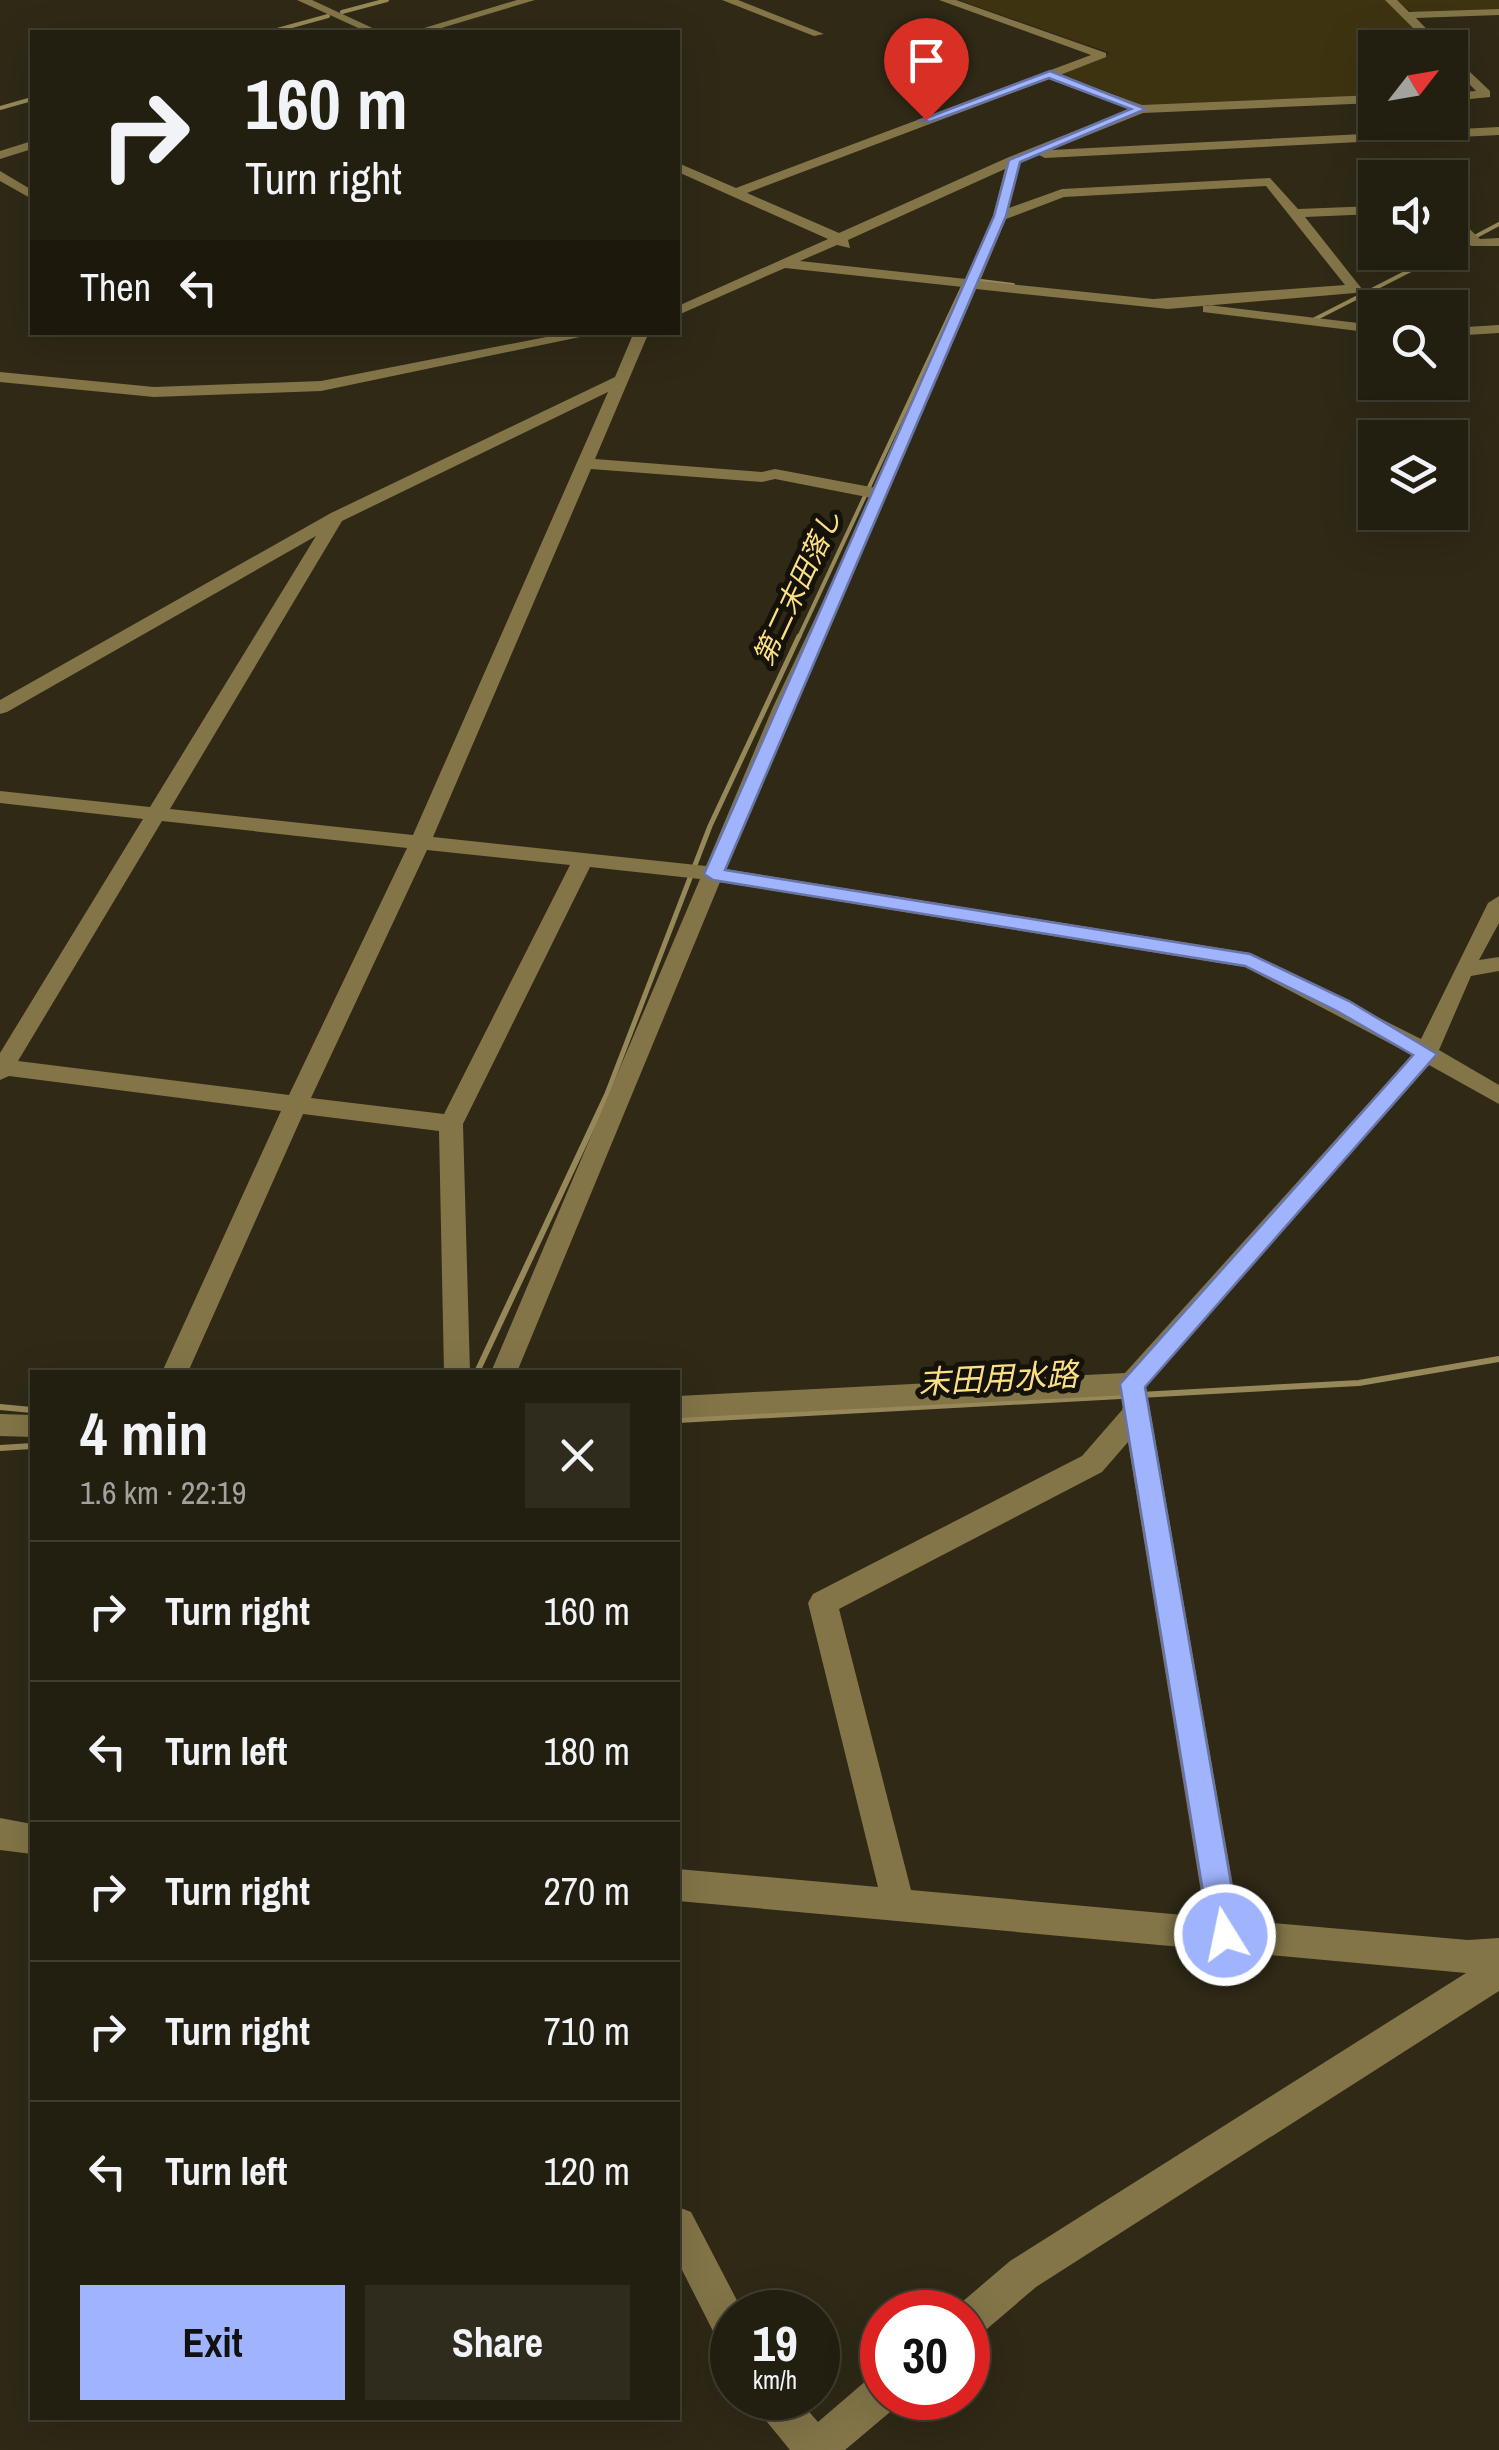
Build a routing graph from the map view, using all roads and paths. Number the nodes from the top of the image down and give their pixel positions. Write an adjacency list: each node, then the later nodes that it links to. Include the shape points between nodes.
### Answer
1 (303, 0): 8 (street)
2 (728, 0): 11 (street)
3 (945, 0): 12 (street, via 1102,54)
4 (1391, 0): 7 (street)
5 (523, 1): 9 (street)
6 (1499, 12): 7 (street)
7 (1407, 15): 10 (street)
8 (370, 30)
9 (425, 30)
10 (1422, 30)
11 (818, 34)
12 (1050, 75): 16 (street); 24 (street)
13 (1468, 76): 14 (street, via 1486,94)
14 (1468, 95)
15 (1358, 100): 16 (street)
16 (1141, 109): 20 (street)
17 (1499, 131): 20 (street)
18 (30, 146): 19 (street)
19 (0, 154)
20 (1021, 157): 27 (street); 29 (street)
21 (680, 168): 24 (street)
22 (0, 174): 23 (street)
23 (30, 193)
24 (735, 193): 29 (street)
25 (1358, 211): 26 (street)
26 (1297, 213): 27 (street, via 1270,182 1062,193); 34 (street, via 1355,289)
27 (1000, 216): 33 (street)
28 (1468, 233): 30 (street, via 1476,242)
29 (840, 239): 31 (street); 32 (street)
30 (1499, 242)
31 (785, 264): 32 (street); 35 (street)
32 (877, 274): 33 (street)
33 (971, 283): 34 (street); 44 (street)
34 (1156, 303): 36 (street)
35 (680, 309)
36 (1358, 328)
37 (1499, 328): 38 (street)
38 (1468, 331)
39 (582, 335): 41 (street, via 321,386 154,392)
40 (641, 335): 42 (street)
41 (0, 377)
42 (620, 381): 43 (street); 45 (street)
43 (582, 463): 44 (street, via 775,474); 49 (street)
44 (879, 494): 51 (street)
45 (337, 518): 46 (street); 48 (street)
46 (0, 708)
47 (0, 798): 48 (street)
48 (154, 814): 49 (street); 56 (street)
49 (420, 843): 50 (street); 58 (street)
50 (582, 860): 51 (street); 59 (street)
51 (713, 874): 55 (street, via 1250,960); 62 (street)
52 (1499, 903): 54 (street)
53 (1499, 964): 54 (street)
54 (1464, 970): 55 (street)
55 (1426, 1054): 57 (street); 63 (street)
56 (1, 1068): 58 (street)
57 (1499, 1096)
58 (295, 1106): 59 (street); 60 (street)
59 (451, 1124): 61 (street)
60 (177, 1370)
61 (454, 1370)
62 (505, 1370)
63 (1134, 1399): 64 (street); 70 (street, via 1092,1464 823,1603); 71 (street)
64 (680, 1407)
65 (0, 1425): 66 (street)
66 (30, 1426)
67 (0, 1834): 68 (street)
68 (30, 1840)
69 (680, 1885): 70 (street)
70 (898, 1902): 71 (street)
71 (1225, 1935): 72 (street, via 1468,1958)
72 (1499, 1954)
73 (1499, 1972): 76 (street, via 1023,2274)
74 (680, 2229): 75 (street)
75 (711, 2290)
76 (990, 2302)
77 (860, 2412): 79 (street)
78 (791, 2420): 79 (street)
79 (815, 2450)

